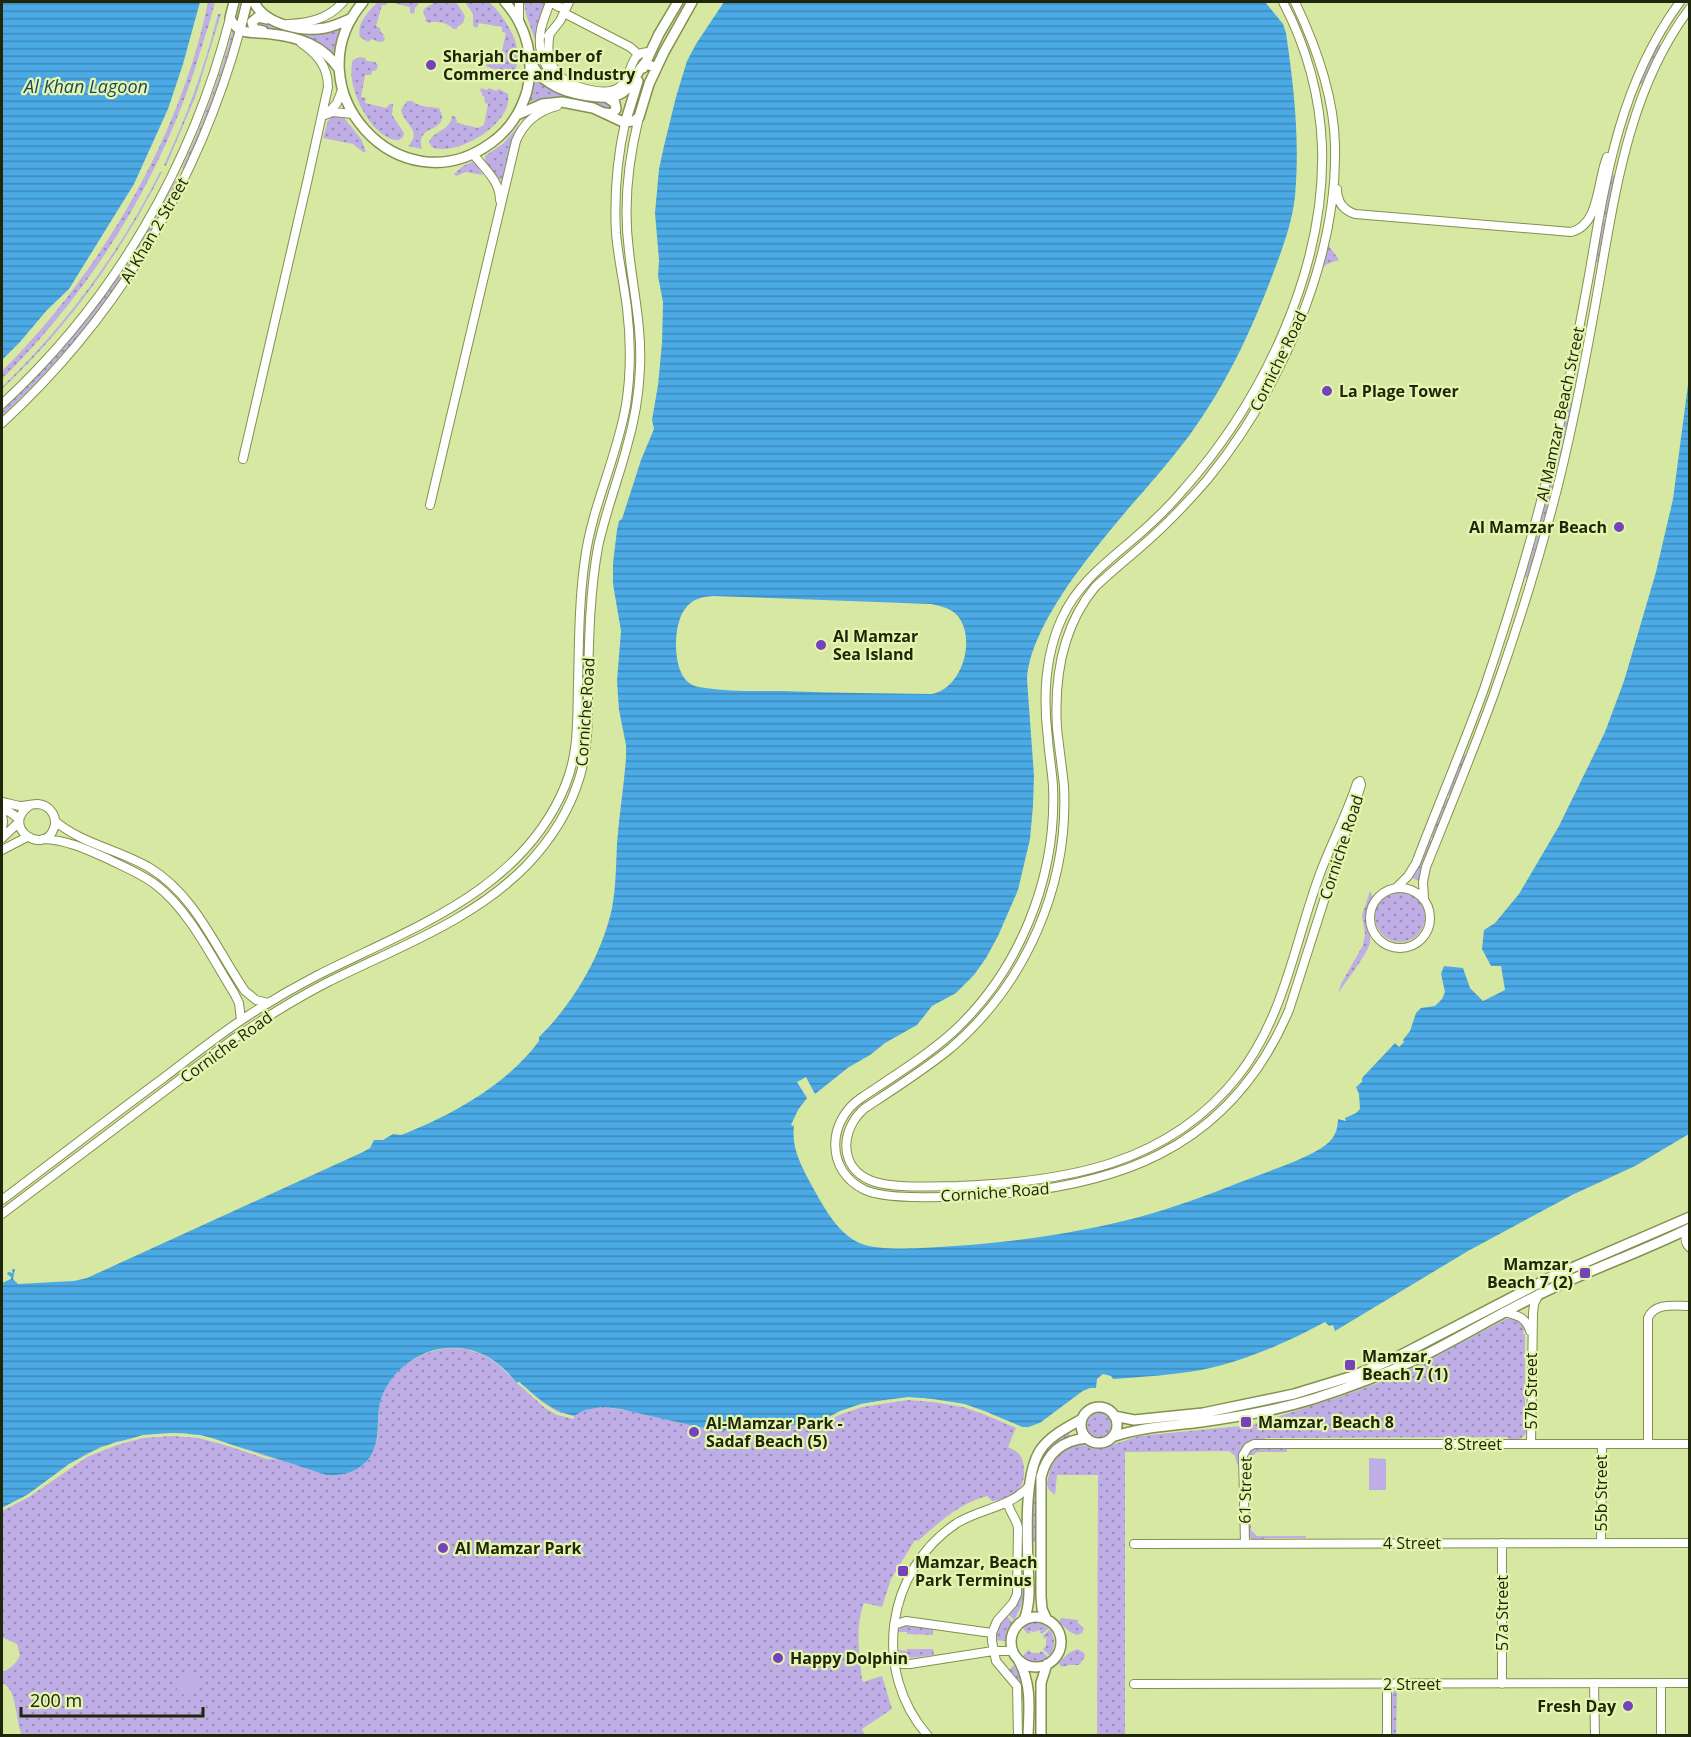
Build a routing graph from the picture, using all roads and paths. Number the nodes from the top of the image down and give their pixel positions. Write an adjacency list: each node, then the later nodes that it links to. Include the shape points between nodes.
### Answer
1 (234, 2): 16 (main road, Al Khan 2 Street)
2 (247, 2): 21 (main road, Al Khan 2 Street)
3 (254, 2): 18 (main road)
4 (343, 2): 20 (street, via 321,19)
5 (363, 2): 17 (main road)
6 (505, 2): 19 (main road)
7 (519, 2): 19 (street)
8 (550, 2): 14 (street); 25 (street, via 540,30)
9 (678, 2): 26 (main road, Corniche Road)
10 (692, 2): 30 (main road, Corniche Road)
11 (1283, 2): 69 (street, Corniche Road, via 1309,65 1321,128 1320,196 1308,258 1270,360 1221,442 1174,501 1089,577 1063,616 1052,647 1046,689 1053,788 1051,837 1037,901)
12 (1295, 2): 42 (street, Corniche Road, via 1320,64)
13 (1680, 2): 43 (street, Al Mamzar Beach Street, via 1641,68)
14 (567, 8): 22 (street); 27 (street)
15 (1689, 8): 66 (street, Al Mamzar Beach Street, via 1652,72 1632,122 1550,514 1494,695 1426,867)
16 (230, 18): 21 (main road); 46 (street, Al Khan 2 Street, via 197,120 148,222 75,326)
17 (352, 18): 20 (main road, via 316,29); 31 (main road, via 343,39)
18 (272, 19): 20 (main road); 23 (main road, via 258,17 252,24 255,30)
19 (519, 21): 28 (main road)
20 (284, 24)
21 (240, 30): 23 (main road); 47 (street, Al Khan 2 Street, via 207,130 155,234 85,334)
22 (550, 33): 25 (street); 27 (street, via 549,55 558,74 570,84 597,92 611,92 621,86)
23 (271, 34): 24 (main road)
24 (295, 39): 31 (main road, via 320,49); 38 (street, via 318,56 327,73)
25 (540, 47): 33 (street, via 549,72)
26 (650, 52): 27 (street); 29 (main road, Corniche Road)
27 (639, 54)
28 (530, 60): 33 (main road, via 543,79); 39 (main road, via 527,88)
29 (645, 63): 30 (main road); 34 (main road, via 626,91); 41 (main road, Corniche Road)
30 (656, 68): 40 (main road, Corniche Road)
31 (339, 69): 32 (main road)
32 (342, 90): 37 (main road); 38 (street, via 337,103)
33 (570, 91): 34 (main road)
34 (608, 98): 36 (main road, via 616,109 612,114)
35 (569, 102): 36 (main road); 39 (main road, via 542,104); 45 (street, via 539,112 521,130)
36 (604, 113): 41 (main road)
37 (353, 114): 38 (street); 44 (main road, via 378,142 403,156 440,161)
38 (325, 115): 48 (street)
39 (517, 115): 44 (main road, via 500,135)
40 (639, 117): 41 (main road); 51 (street, Corniche Road, via 626,203 640,334 639,385 630,435 599,544)
41 (625, 123): 50 (street, Corniche Road, via 615,204 628,321 628,388 620,435 588,539)
42 (1335, 144): 43 (street, via 1337,197 1341,206 1352,213 1565,232 1577,231 1590,219 1603,168); 70 (street, Corniche Road, via 1329,216 1314,280 1294,335 1266,392 1207,479 1156,533 1095,587 1072,623 1063,650 1057,703 1064,789 1060,856 1041,921)
43 (1614, 146): 65 (street, Al Mamzar Beach Street, via 1555,447 1518,583 1483,691 1416,863)
44 (473, 154): 45 (street, via 498,185)
45 (499, 213): 49 (street)
46 (2, 404)
47 (2, 423)
48 (243, 459)
49 (430, 505)
50 (580, 633): 51 (street); 67 (street, Corniche Road, via 576,744 561,796 520,856)
51 (591, 634): 68 (street, Corniche Road, via 586,746 567,809 525,867)
52 (2, 802): 53 (street)
53 (29, 806): 56 (street); 57 (street, via 44,806 53,813)
54 (2, 808): 56 (street)
55 (2, 815): 58 (street)
56 (19, 820): 59 (street); 60 (street)
57 (55, 821): 61 (street, via 52,832); 71 (street, via 74,834 140,862 166,879 195,911 245,991 255,1000)
58 (2, 830)
59 (27, 837): 61 (street); 62 (street)
60 (2, 838)
61 (42, 839): 72 (street, via 88,849 164,891 187,918 237,998)
62 (2, 850)
63 (1321, 872): 64 (street, via 1329,870); 64 (street, Corniche Road, via 1360,781); 74 (street, Corniche Road, via 1278,1005 1250,1059 1213,1104 1149,1149 1094,1169 1019,1181 919,1186 879,1183 861,1174 847,1150 847,1135 856,1117)
64 (1332, 875): 73 (street, Corniche Road, via 1289,1010 1259,1066 1234,1098 1204,1126 1171,1149 1134,1167 1059,1187 985,1195 886,1195 853,1183 836,1152 835,1134 841,1117 853,1104)
65 (1396, 888): 66 (street, via 1412,890); 66 (street, via 1380,895 1371,910 1375,934 1390,946 1414,945 1426,933 1430,916)
66 (1424, 900)
67 (452, 907): 68 (street); 71 (street, Corniche Road)
68 (457, 917): 76 (street, Corniche Road, via 309,992 251,1027)
69 (1010, 960): 70 (street); 73 (street, Corniche Road, via 986,996)
70 (1019, 966): 74 (street, Corniche Road, via 994,1003)
71 (268, 1003): 72 (street, Corniche Road)
72 (242, 1020): 75 (street, Corniche Road)
73 (957, 1028): 74 (street)
74 (964, 1035)
75 (2, 1200)
76 (2, 1214)
77 (1689, 1217): 84 (main road, via 1551,1277 1414,1349 1353,1376 1294,1394 1203,1413 1134,1420)
78 (1689, 1228): 79 (street, via 1685,1241); 80 (main road)
79 (1689, 1248)
80 (1539, 1294): 82 (main road); 83 (street, 57b Street, via 1533,1308)
81 (1689, 1306): 91 (street, via 1659,1307 1648,1318)
82 (1504, 1312): 83 (street, 57b Street, via 1522,1318 1529,1326); 86 (main road, via 1396,1368 1322,1396 1268,1411 1138,1429)
83 (1531, 1338): 89 (street, 57b Street)
84 (1114, 1416): 85 (main road, via 1098,1407 1090,1409); 86 (main road)
85 (1082, 1419): 87 (main road, via 1082,1431); 93 (main road, via 1041,1449)
86 (1112, 1437): 87 (main road, via 1100,1443)
87 (1087, 1438): 101 (main road, via 1072,1440 1057,1449 1041,1477 1041,1597)
88 (1257, 1444): 89 (street, 8 Street); 95 (street, 61 Street, via 1248,1447 1243,1455)
89 (1531, 1444): 90 (street, 8 Street)
90 (1602, 1444): 91 (street, 8 Street); 97 (street, 55b Street)
91 (1648, 1444): 92 (street, 8 Street)
92 (1689, 1444)
93 (1029, 1486): 94 (street); 100 (main road, via 1029,1597)
94 (1008, 1503): 102 (street, via 958,1522 927,1550 904,1587); 103 (street, via 1018,1528 1017,1593)
95 (1245, 1543): 96 (street, 4 Street); 99 (street, 4 Street)
96 (1502, 1543): 97 (street, 4 Street); 114 (street, 57a Street)
97 (1601, 1543): 98 (street, 4 Street)
98 (1689, 1543)
99 (1134, 1544)
100 (1024, 1620): 101 (main road); 105 (main road, via 1012,1635)
101 (1047, 1620): 108 (main road, via 1056,1628 1060,1645)
102 (894, 1624): 103 (street, via 906,1620); 106 (street)
103 (992, 1633): 104 (street)
104 (993, 1651): 105 (street); 106 (street, via 910,1664); 116 (street, via 998,1665 1017,1686)
105 (1012, 1651): 107 (main road)
106 (894, 1658): 115 (street, via 905,1700)
107 (1019, 1661): 108 (main road, via 1035,1667); 117 (main road, via 1029,1690)
108 (1047, 1664): 118 (main road, via 1041,1683)
109 (1594, 1683): 110 (street, 2 Street); 114 (street, 2 Street); 120 (street)
110 (1661, 1683): 111 (street, 2 Street); 121 (street)
111 (1689, 1683)
112 (1134, 1684): 113 (street, 2 Street)
113 (1387, 1684): 114 (street, 2 Street); 119 (street)
114 (1502, 1684)
115 (928, 1736)
116 (1018, 1736)
117 (1028, 1736)
118 (1041, 1736)
119 (1388, 1736)
120 (1594, 1736)
121 (1661, 1736)

